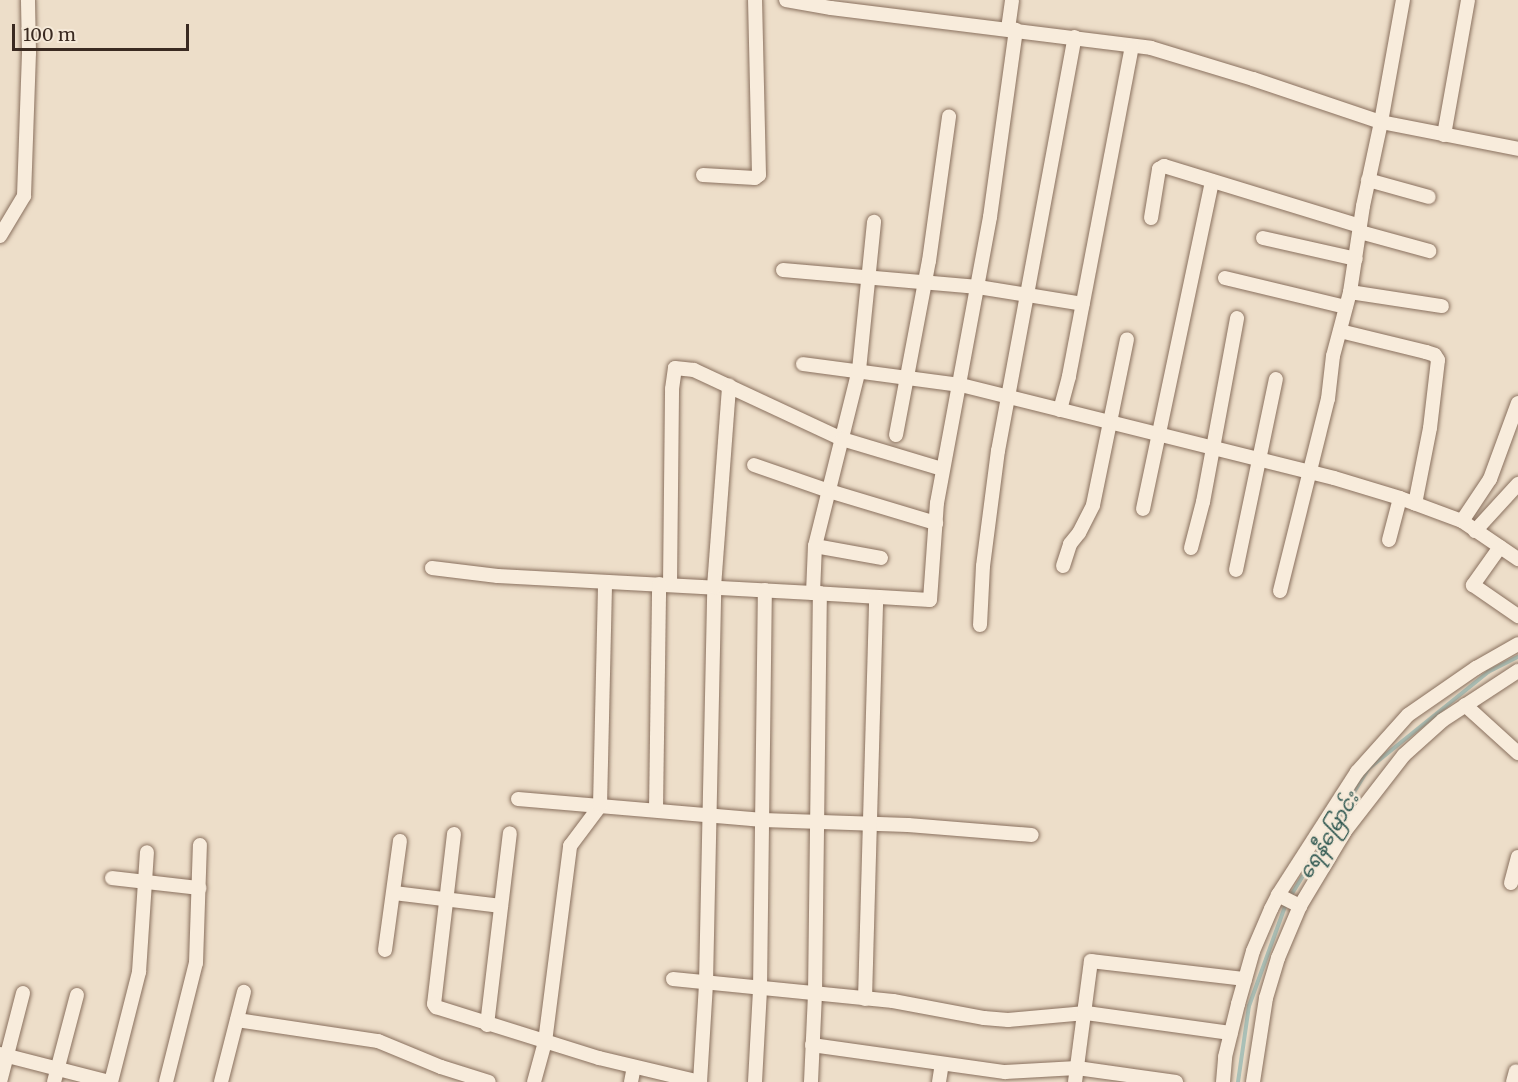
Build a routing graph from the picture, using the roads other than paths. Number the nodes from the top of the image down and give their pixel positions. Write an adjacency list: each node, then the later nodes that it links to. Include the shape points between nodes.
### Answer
1 (28, 0): 21 (street, via 24,196)
2 (755, 0): 14 (street, via 759,175)
3 (786, 0): 7 (street)
4 (1012, 0): 7 (street)
5 (1403, 0): 11 (street)
6 (1468, 0): 12 (street)
7 (1012, 29): 8 (street); 29 (street)
8 (1075, 37): 9 (street); 31 (street)
9 (1132, 46): 11 (street, via 1243,75); 32 (street)
10 (949, 116): 28 (street)
11 (1380, 127): 12 (street); 15 (street)
12 (1444, 135): 13 (street)
13 (1518, 149)
14 (703, 176)
15 (1368, 180): 17 (street); 20 (street)
16 (1212, 182): 18 (street, via 1161,166); 20 (street); 50 (street)
17 (1429, 197)
18 (1151, 218)
19 (874, 222): 26 (street)
20 (1360, 229): 23 (street); 24 (street)
21 (0, 236)
22 (1263, 238): 24 (street)
23 (1429, 251)
24 (1356, 259): 30 (street)
25 (783, 270): 26 (street)
26 (870, 277): 28 (street); 39 (street)
27 (1225, 278): 34 (street)
28 (926, 282): 29 (street); 40 (street)
29 (978, 287): 31 (street); 42 (street)
30 (1350, 292): 33 (street); 34 (street)
31 (1029, 294): 32 (street); 44 (street)
32 (1083, 304): 46 (street)
33 (1442, 306)
34 (1346, 307): 36 (street)
35 (1237, 318): 51 (street)
36 (1340, 331): 55 (street); 59 (street, via 1426,352 1438,360)
37 (1127, 339): 47 (street)
38 (803, 364): 39 (street)
39 (859, 370): 40 (street); 48 (street)
40 (908, 377): 42 (street); 49 (street)
41 (1276, 379): 52 (street)
42 (961, 385): 44 (street); 54 (street)
43 (729, 386): 48 (street); 74 (street, via 694,370 678,368 673,372); 75 (street)
44 (1010, 398): 46 (street); 81 (street, via 990,502)
45 (1518, 403): 61 (street, via 1490,479)
46 (1060, 410): 47 (street)
47 (1110, 423): 50 (street); 70 (street, via 1093,506 1070,544)
48 (843, 435): 54 (street); 57 (street)
49 (896, 435)
50 (1159, 435): 51 (street); 60 (street)
51 (1211, 448): 52 (street); 67 (street)
52 (1261, 460): 55 (street); 72 (street)
53 (754, 465): 57 (street)
54 (942, 469): 62 (street)
55 (1311, 472): 58 (street); 77 (street)
56 (1518, 484): 63 (street)
57 (829, 491): 62 (street); 65 (street)
58 (1400, 498): 59 (street); 64 (street)
59 (1415, 504): 61 (street)
60 (1143, 509)
61 (1454, 518): 63 (street)
62 (936, 523): 79 (street, via 930,600)
63 (1475, 531): 66 (street)
64 (1389, 540)
65 (815, 546): 68 (street); 78 (street)
66 (1500, 547): 69 (street); 80 (street, via 1473,585)
67 (1191, 548)
68 (881, 558)
69 (1518, 559)
70 (1063, 566)
71 (432, 568): 73 (street)
72 (1236, 570)
73 (605, 582): 74 (street); 89 (street)
74 (664, 585): 75 (street); 90 (street)
75 (714, 587): 76 (street); 91 (street)
76 (765, 590): 78 (street); 92 (street)
77 (1280, 591)
78 (817, 593): 79 (street); 93 (street)
79 (876, 597): 94 (street)
80 (1518, 616)
81 (980, 625)
82 (1518, 644): 107 (street, via 1408,715 1357,772)
83 (1518, 671): 84 (street)
84 (1465, 705): 85 (street); 87 (street, via 1404,755)
85 (1518, 753)
86 (1359, 773): 87 (street)
87 (1378, 784): 110 (street)
88 (518, 799): 89 (street)
89 (600, 806): 90 (street); 125 (street, via 570,846)
90 (656, 810): 91 (street)
91 (710, 816): 92 (street); 114 (street)
92 (763, 820): 93 (street); 115 (street)
93 (818, 822): 94 (street); 118 (street)
94 (871, 824): 97 (street); 120 (street)
95 (510, 833): 109 (street)
96 (454, 834): 108 (street)
97 (1032, 835)
98 (400, 841): 106 (street)
99 (200, 845): 105 (street)
100 (147, 852): 103 (street)
101 (1518, 857): 104 (street)
102 (112, 878): 103 (street)
103 (145, 881): 105 (street); 133 (street, via 139,972)
104 (1511, 883)
105 (199, 888): 134 (street, via 196,963)
106 (394, 893): 108 (street); 111 (street)
107 (1280, 895): 110 (street); 113 (street, via 1253,951)
108 (446, 899): 109 (street); 123 (street, via 434,1004 441,1011)
109 (501, 906): 123 (street)
110 (1299, 906): 145 (street, via 1266,998)
111 (385, 950)
112 (673, 979): 114 (street)
113 (1245, 979): 121 (street, via 1091,960); 124 (street)
114 (706, 983): 115 (street); 139 (street)
115 (760, 990): 118 (street); 140 (street)
116 (244, 992): 122 (street)
117 (23, 993): 127 (street)
118 (815, 994): 120 (street); 126 (street)
119 (77, 995): 130 (street)
120 (865, 999): 121 (street, via 1008,1020)
121 (1086, 1012): 124 (street); 131 (street)
122 (237, 1020): 135 (street); 136 (street, via 378,1041)
123 (487, 1025): 125 (street)
124 (1231, 1033): 144 (street)
125 (545, 1042): 129 (street); 137 (street)
126 (812, 1045): 128 (street); 141 (street)
127 (3, 1055): 130 (street); 132 (street)
128 (942, 1064): 131 (street); 142 (street)
129 (634, 1067): 138 (street); 139 (street)
130 (56, 1075): 133 (street)
131 (1076, 1075): 143 (street)
132 (0, 1082)
133 (110, 1082)
134 (166, 1082)
135 (220, 1082)
136 (489, 1082)
137 (534, 1082)
138 (631, 1082)
139 (700, 1082)
140 (755, 1082)
141 (811, 1082)
142 (939, 1082)
143 (1176, 1082)
144 (1223, 1082)
145 (1253, 1082)

